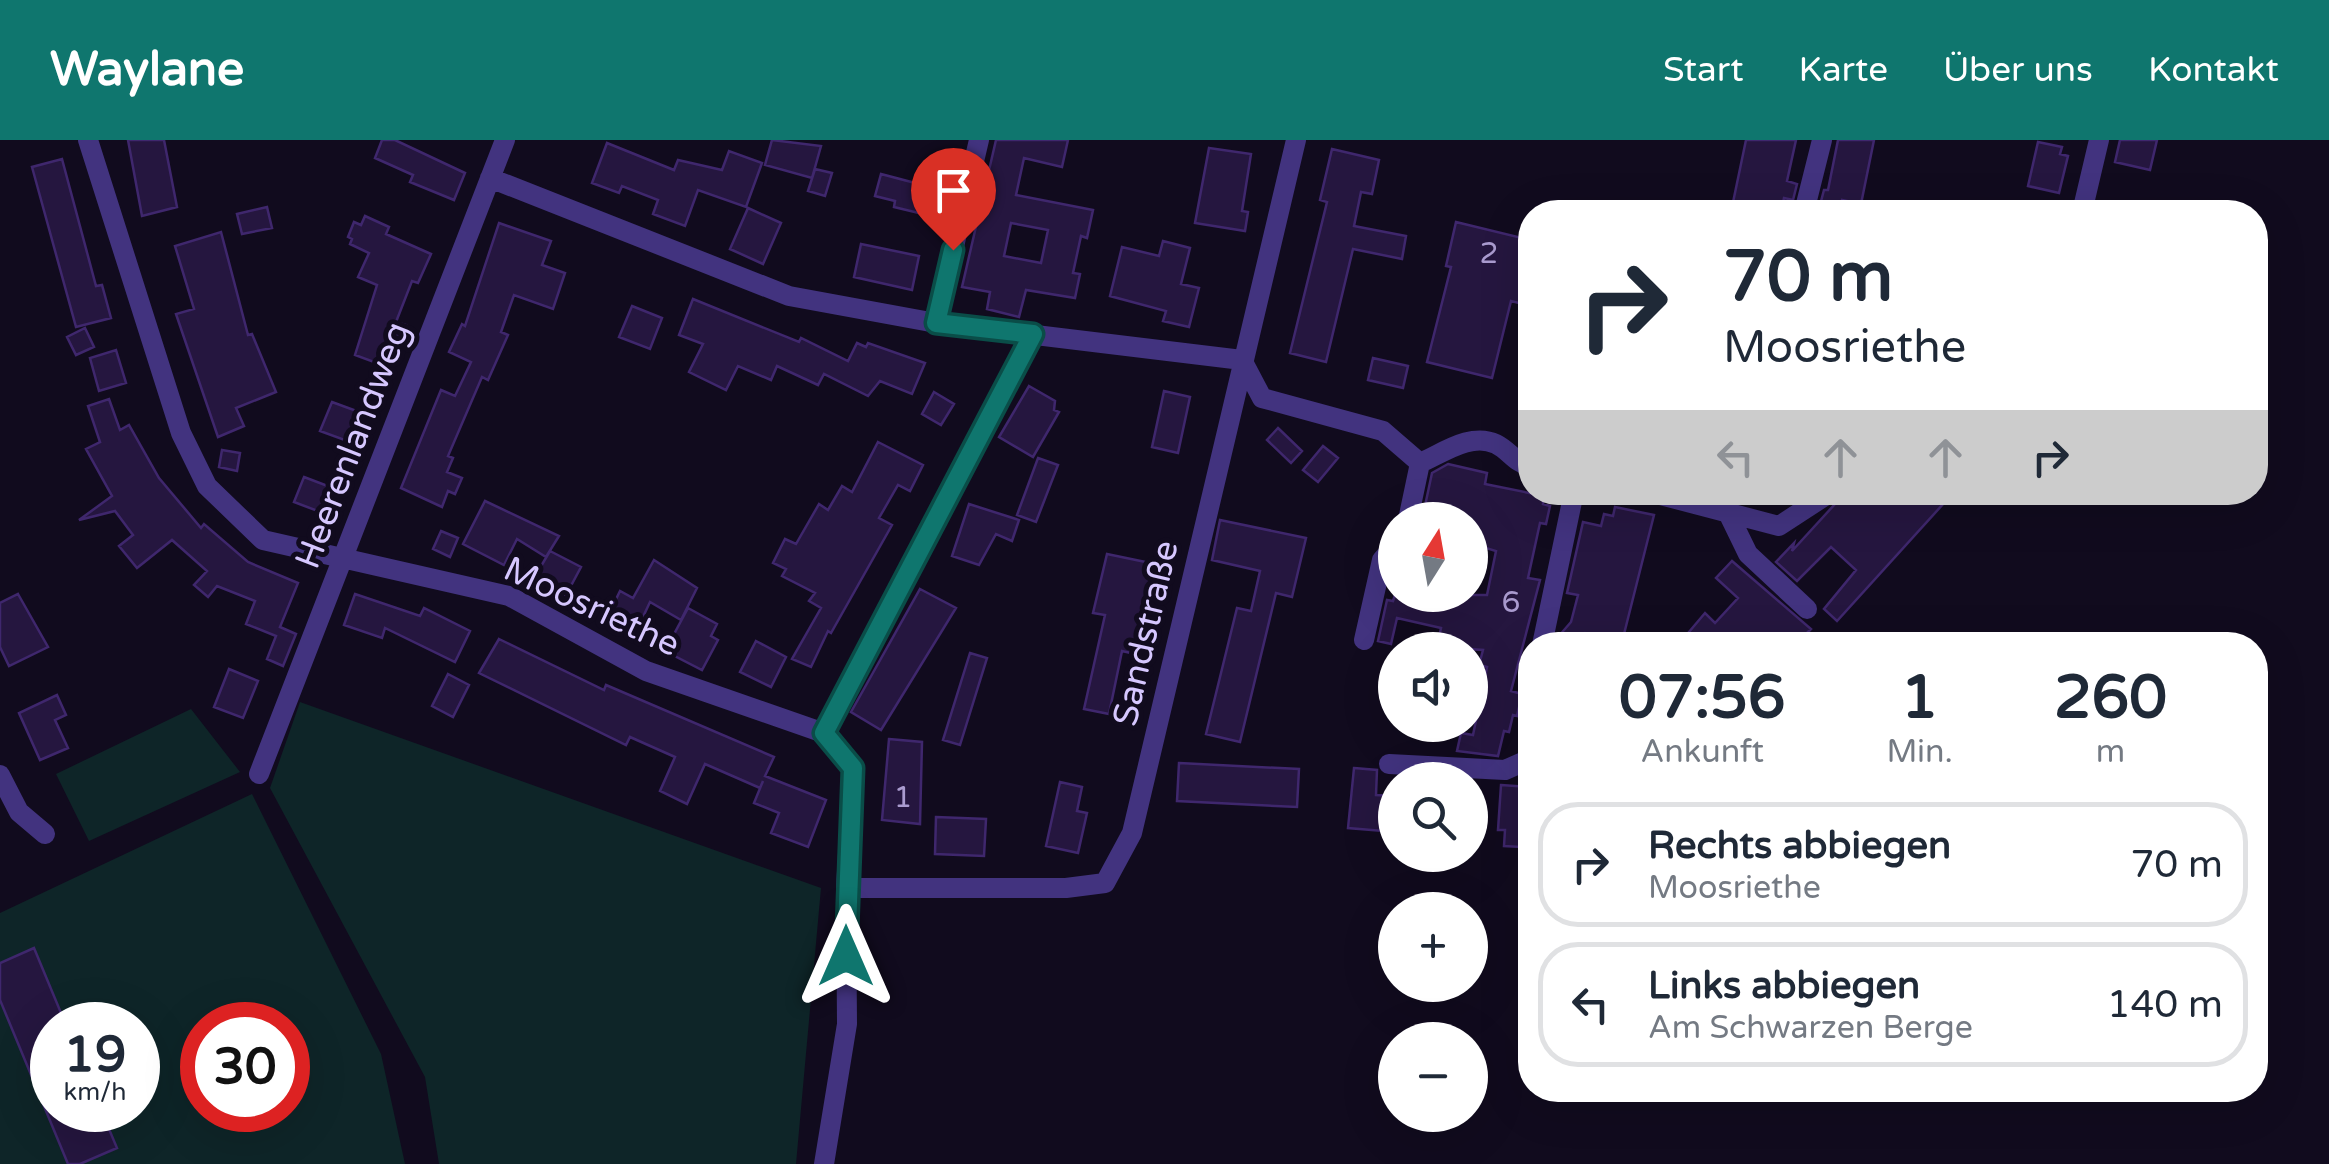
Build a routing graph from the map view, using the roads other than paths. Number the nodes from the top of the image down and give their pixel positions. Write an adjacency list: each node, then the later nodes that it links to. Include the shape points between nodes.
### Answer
1 (88, 140): 20 (street, Moosriethe, via 180,433 208,486 262,540)
2 (506, 140): 7 (street, Heerenlandweg)
3 (979, 140): 10 (street)
4 (1296, 140): 12 (street, Sandstraße)
5 (1822, 140): 8 (street)
6 (2098, 140): 9 (street)
7 (490, 178): 10 (street, via 789,296); 20 (street, Heerenlandweg)
8 (1807, 200)
9 (2085, 200)
10 (936, 323): 11 (street)
11 (1033, 334): 12 (street); 25 (street)
12 (1242, 360): 14 (street, via 1262,398 1383,430); 31 (street, Sandstraße, via 1132,833 1105,883)
13 (1518, 462): 14 (street, via 1496,444 1473,439)
14 (1420, 463): 15 (street)
15 (1412, 502)
16 (1571, 505): 23 (street)
17 (1693, 505): 19 (street)
18 (1811, 505): 19 (street, via 1779,526)
19 (1730, 516): 22 (street, via 1748,554)
20 (342, 562): 25 (street, Moosriethe, via 509,596 646,671); 28 (street, Heerenlandweg)
21 (1378, 578): 24 (street)
22 (1808, 608)
23 (1545, 632)
24 (1364, 640)
25 (824, 733): 31 (street, via 853,768)
26 (1518, 762): 27 (street)
27 (1488, 769)
28 (258, 774)
29 (0, 775): 30 (street, via 19,812)
30 (45, 834)
31 (846, 888): 32 (street, via 847,1024)
32 (824, 1164)

